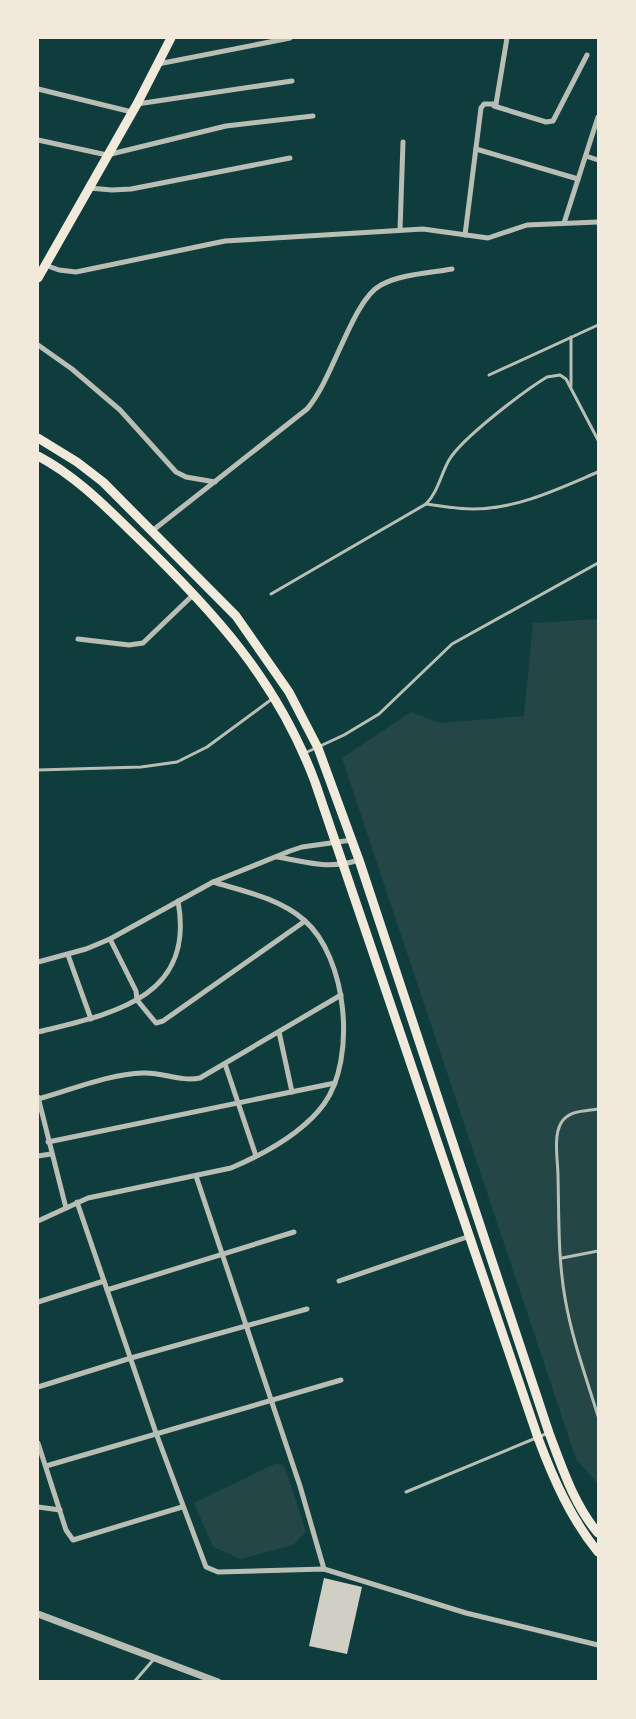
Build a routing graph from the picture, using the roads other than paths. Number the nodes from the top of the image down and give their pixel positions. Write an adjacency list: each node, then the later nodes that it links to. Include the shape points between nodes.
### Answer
1 (171, 38): 5 (main road)
2 (290, 38): 5 (street)
3 (507, 38): 8 (street)
4 (587, 55): 8 (street, via 553,121)
5 (157, 64): 9 (main road)
6 (292, 81): 9 (street)
7 (38, 89): 9 (street)
8 (494, 106): 14 (street, via 482,106)
9 (134, 108): 15 (main road)
10 (314, 116): 15 (street, via 226,126)
11 (598, 117): 16 (street)
12 (38, 140): 15 (street)
13 (403, 142): 23 (street)
14 (476, 150): 19 (street); 24 (street)
15 (107, 155): 20 (main road)
16 (586, 156): 18 (street); 19 (street)
17 (290, 158): 20 (street, via 131,189)
18 (598, 160)
19 (578, 179): 22 (street)
20 (88, 188): 25 (main road)
21 (598, 222): 22 (street)
22 (564, 223): 24 (street, via 520,226 488,238)
23 (400, 230): 24 (street, via 428,229); 25 (street, via 225,241 76,272)
24 (465, 235)
25 (45, 265): 27 (main road)
26 (452, 269): 37 (street, via 388,281 371,291 364,298 315,400)
27 (39, 275)
28 (598, 325): 29 (lane)
29 (571, 337): 31 (lane); 32 (lane)
30 (38, 345): 37 (street, via 120,410 176,472)
31 (489, 375)
32 (572, 386): 34 (lane); 38 (lane, via 560,375 547,377 476,431 449,460 432,498)
33 (38, 438): 39 (main road, via 103,482)
34 (598, 440)
35 (38, 456): 42 (main road, via 99,500)
36 (598, 472): 38 (lane, via 541,496 507,505 473,509)
37 (215, 482): 39 (street)
38 (426, 504): 41 (lane)
39 (152, 531): 45 (main road, via 236,616 289,692)
40 (598, 563): 45 (lane, via 452,644 379,714)
41 (271, 594)
42 (194, 595): 43 (street, via 143,643 129,645); 44 (main road, via 256,667)
43 (78, 639)
44 (274, 698): 46 (main road); 47 (lane, via 207,747 177,762 141,767)
45 (318, 748): 46 (lane); 48 (main road)
46 (305, 753): 49 (main road)
47 (38, 770)
48 (352, 840): 49 (street); 51 (main road)
49 (335, 843): 50 (street, via 302,847); 52 (main road)
50 (276, 857): 52 (street, via 321,866); 53 (street)
51 (359, 860): 52 (street); 71 (main road)
52 (343, 865): 73 (main road)
53 (213, 882): 54 (street); 55 (street, via 280,904)
54 (178, 900): 56 (street); 60 (street, via 181,933 174,959 161,979)
55 (305, 921): 59 (street, via 330,958); 60 (street, via 163,1021 152,1021)
56 (110, 939): 57 (street); 60 (street, via 136,991)
57 (68, 955): 58 (street); 61 (street)
58 (38, 962)
59 (341, 995): 63 (street); 65 (street, via 344,1025)
60 (137, 1000): 61 (street, via 120,1010)
61 (90, 1019): 62 (street)
62 (38, 1032)
63 (279, 1032): 64 (street); 66 (street)
64 (225, 1064): 67 (street, via 192,1080 133,1073); 68 (street)
65 (335, 1083): 66 (street); 75 (street, via 312,1118)
66 (292, 1092): 68 (street)
67 (38, 1098): 70 (street)
68 (238, 1104): 70 (street); 75 (street)
69 (598, 1109): 84 (lane, via 576,1111 560,1124)
70 (48, 1142): 72 (street)
71 (455, 1148): 73 (main road); 97 (main road)
72 (51, 1154): 74 (street); 78 (street)
73 (442, 1154): 81 (main road)
74 (38, 1156)
75 (256, 1156): 76 (street, via 231,1168)
76 (196, 1176): 77 (street, via 114,1191); 83 (street)
77 (78, 1202): 78 (street); 85 (street)
78 (66, 1208): 79 (street)
79 (38, 1220)
80 (294, 1232): 83 (street)
81 (470, 1236): 86 (street); 98 (main road)
82 (598, 1251): 84 (lane)
83 (222, 1254): 87 (street); 90 (street)
84 (562, 1258): 95 (lane, via 565,1297 574,1339)
85 (104, 1281): 87 (street); 88 (street)
86 (339, 1281)
87 (107, 1290): 91 (street)
88 (38, 1302)
89 (307, 1309): 90 (street)
90 (248, 1327): 91 (street); 94 (street)
91 (131, 1358): 93 (street); 96 (street)
92 (341, 1380): 94 (street)
93 (38, 1387)
94 (270, 1401): 96 (street); 107 (street, via 300,1486)
95 (598, 1416)
96 (156, 1433): 100 (street); 103 (street)
97 (549, 1433): 98 (lane); 105 (main road, via 576,1497)
98 (538, 1438): 101 (lane); 106 (main road, via 566,1502)
99 (38, 1443): 100 (street)
100 (46, 1466): 104 (street)
101 (406, 1492)
102 (38, 1507): 104 (street)
103 (182, 1507): 104 (street, via 73,1540); 107 (street, via 203,1562 211,1570)
104 (60, 1510)
105 (598, 1533)
106 (598, 1552)
107 (324, 1569): 109 (street, via 466,1613)
108 (38, 1614): 110 (street)
109 (598, 1645)
110 (156, 1657): 111 (lane); 112 (street)
111 (134, 1682)
112 (218, 1682)

